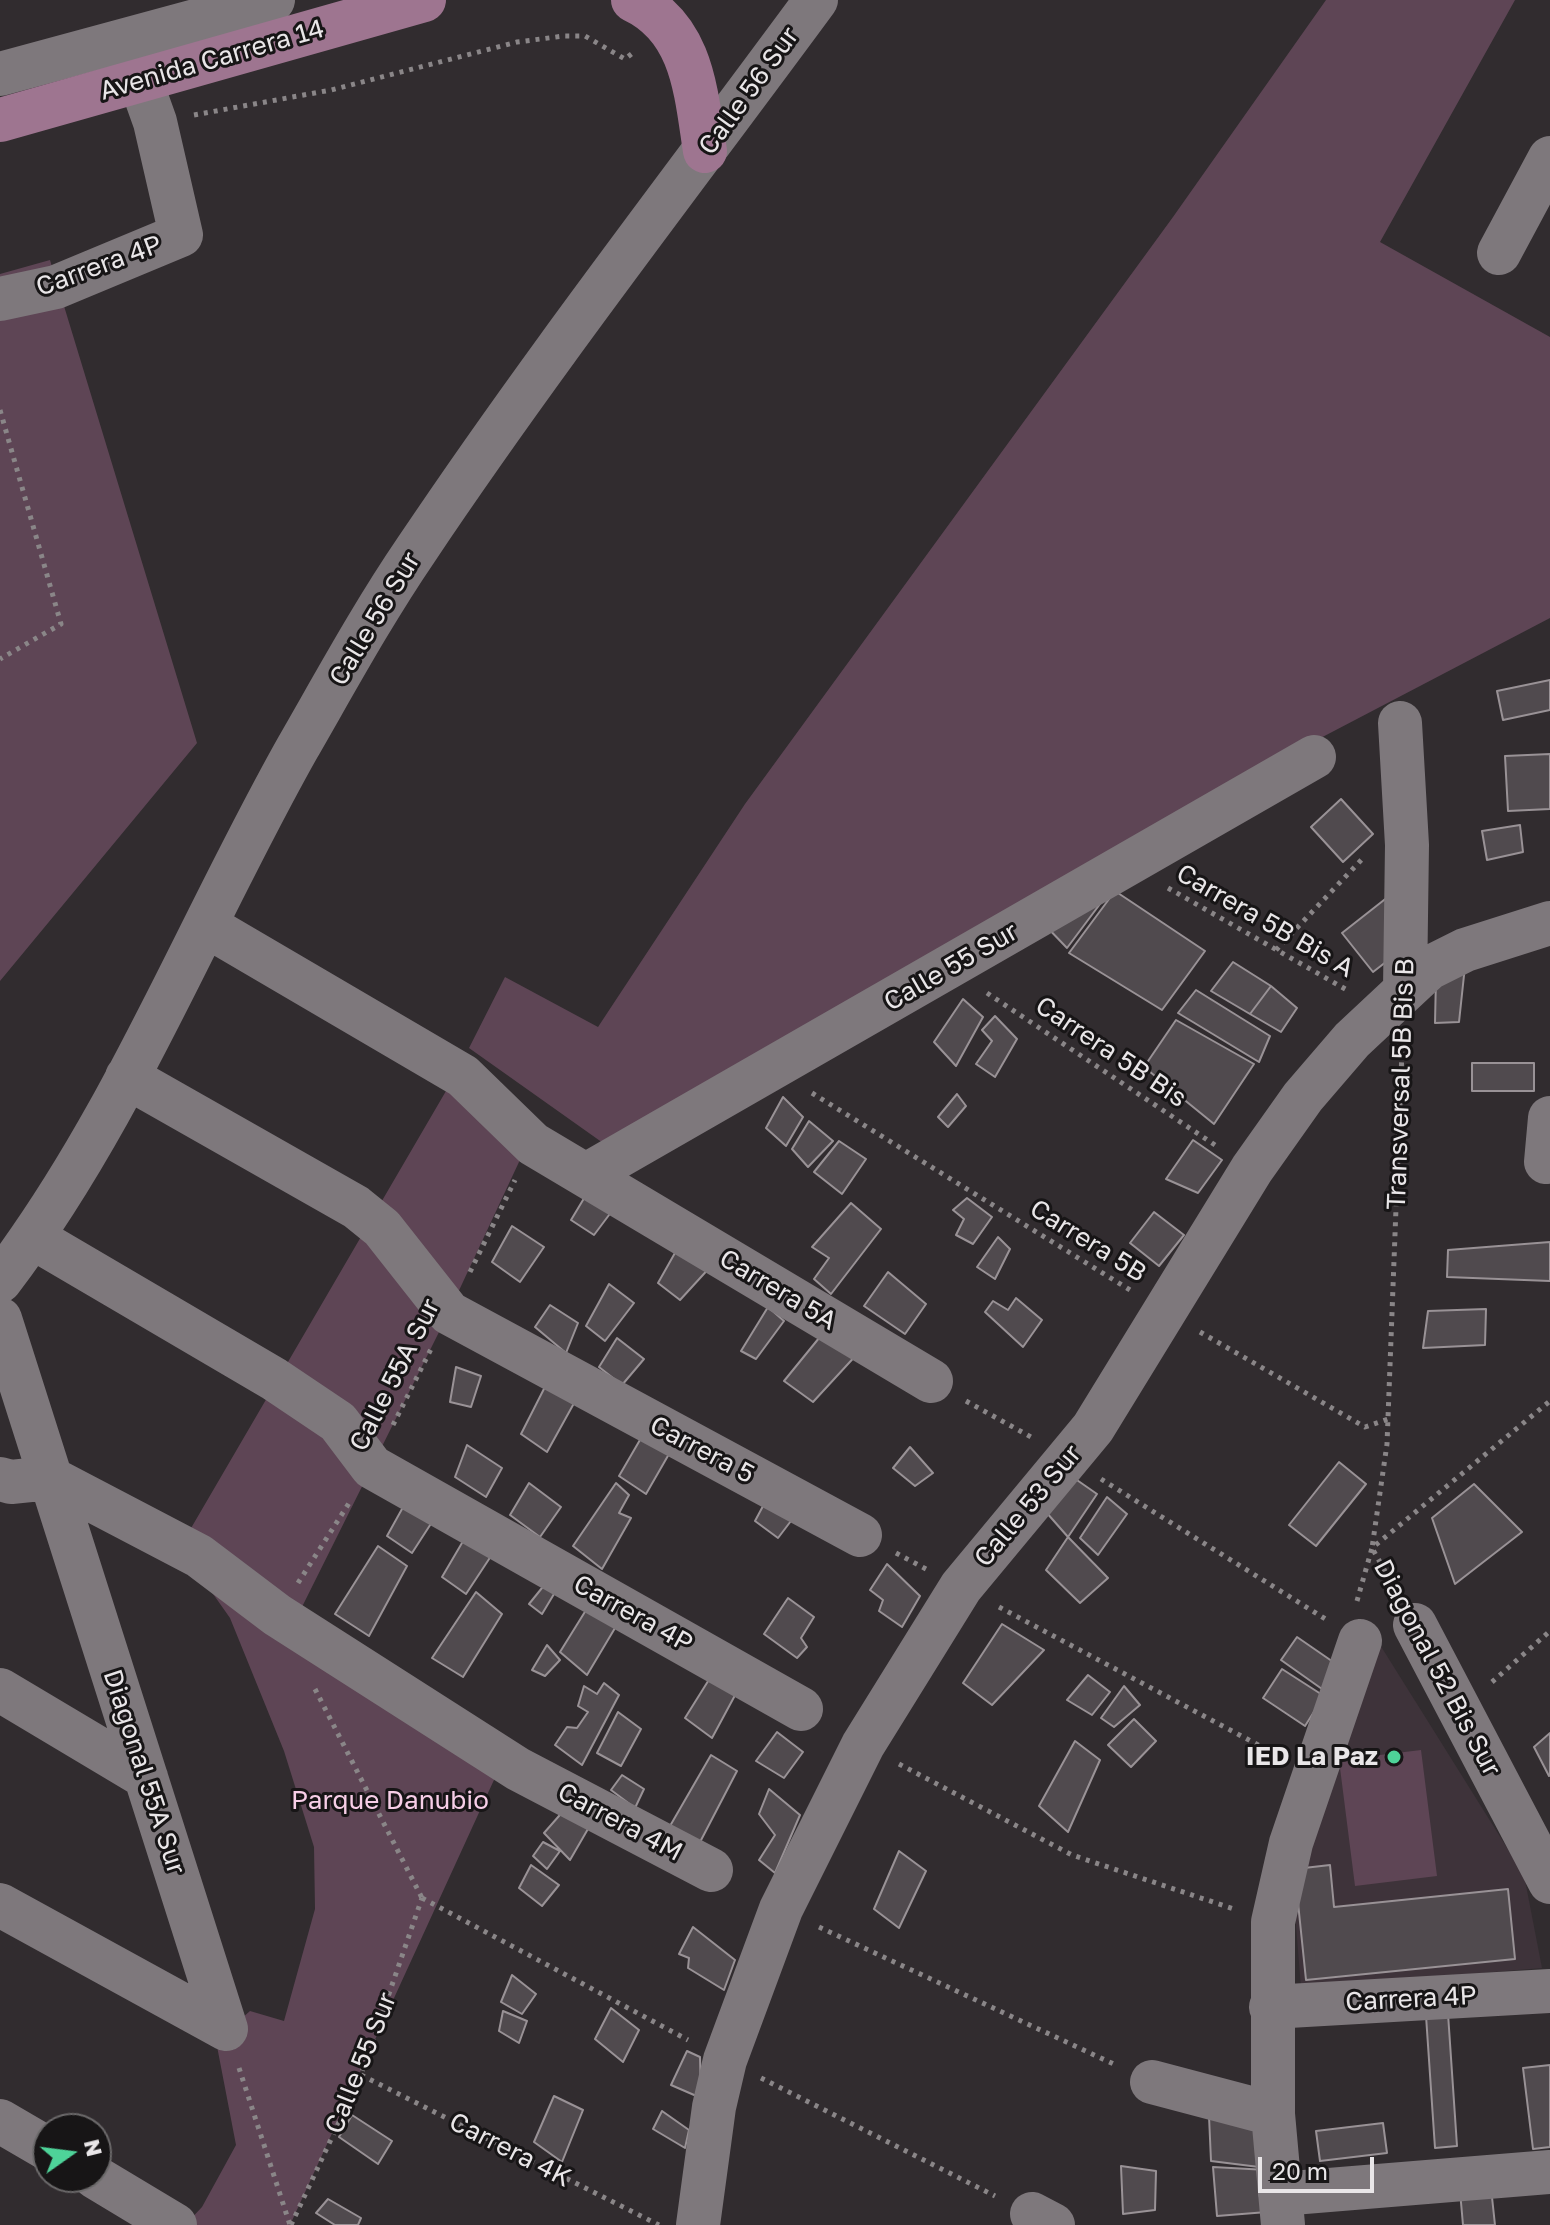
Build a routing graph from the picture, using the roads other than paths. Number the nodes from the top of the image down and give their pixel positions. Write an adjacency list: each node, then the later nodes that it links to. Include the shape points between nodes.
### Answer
1 (273, 0): 5 (street)
2 (424, 0): 6 (main road, Avenida Carrera 14)
3 (633, 0): 8 (main road, via 649,7 680,42 692,74)
4 (816, 0): 8 (street, Calle 56 Sur)
5 (0, 74)
6 (140, 80): 7 (main road, Avenida Carrera 14); 11 (street, Carrera 4P, via 181,235 56,287)
7 (0, 120)
8 (705, 151): 15 (street, Calle 56 Sur, via 413,554 297,750)
9 (1550, 158): 10 (street)
10 (1499, 253)
11 (0, 299)
12 (1400, 723): 16 (street, Transversal 5B Bis B, via 1405,815)
13 (1314, 757): 20 (street, Calle 55 Sur)
14 (1550, 923): 16 (street, Calle 53 Sur, via 1465,950 1429,968)
15 (207, 926): 17 (street, Calle 56 Sur); 20 (street, Carrera 5A, via 463,1076 533,1144)
16 (1394, 999): 45 (street, Calle 53 Sur, via 1303,1097 1252,1169 1093,1428 961,1587 863,1745 781,1909 725,2060)
17 (127, 1077): 21 (street, Calle 56 Sur); 26 (street, Carrera 5, via 356,1207 382,1228 449,1313)
18 (1550, 1118): 19 (street)
19 (1546, 1162)
20 (586, 1175): 23 (street, Carrera 5A)
21 (12, 1257): 30 (street, Carrera 4P, via 274,1379 338,1422 372,1467)
22 (0, 1319): 24 (street, Diagonal 55A Sur)
23 (931, 1381)
24 (50, 1478): 25 (street); 31 (street, Diagonal 55A Sur); 32 (street, Carrera 4M, via 199,1556 277,1615 518,1769)
25 (0, 1479)
26 (860, 1535)
27 (1415, 1625): 33 (street, Diagonal 52 Bis Sur)
28 (1360, 1641): 36 (street, via 1291,1843 1273,1922)
29 (0, 1690): 31 (street)
30 (801, 1709)
31 (146, 1777): 34 (street, Diagonal 55A Sur, via 226,2029)
32 (711, 1870)
33 (1550, 1882)
34 (0, 1905)
35 (1550, 1991): 36 (street, Carrera 4P)
36 (1271, 2007): 38 (street)
37 (1152, 2082): 38 (street)
38 (1273, 2114): 43 (street)
39 (0, 2121): 40 (street)
40 (32, 2140)
41 (1550, 2172): 43 (street)
42 (112, 2187): 44 (street)
43 (1282, 2210)
44 (175, 2225)
45 (698, 2225)

